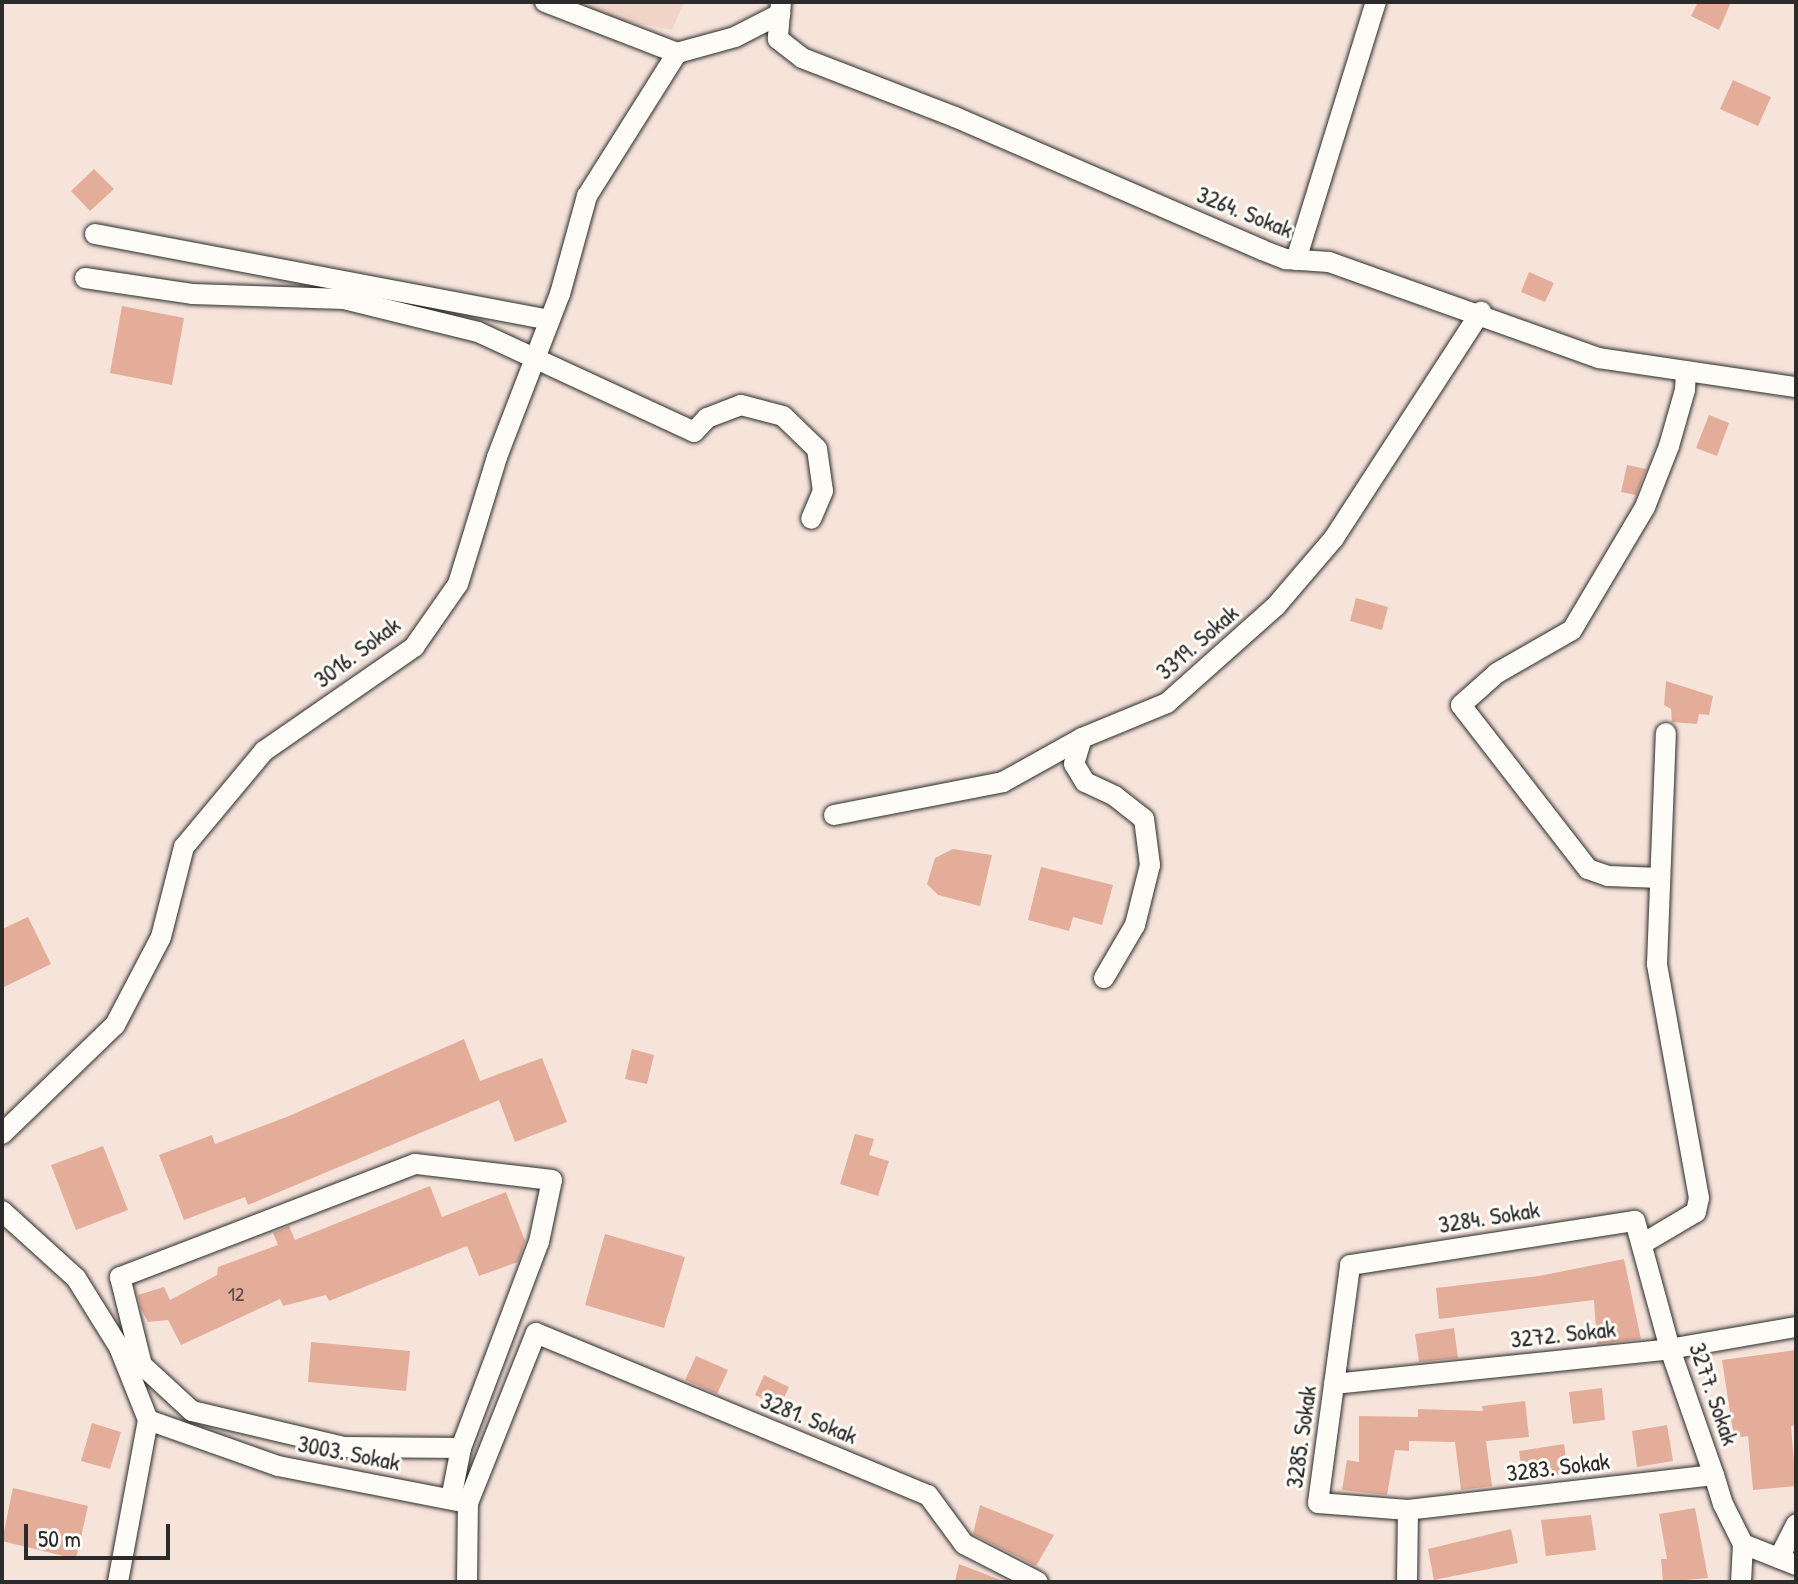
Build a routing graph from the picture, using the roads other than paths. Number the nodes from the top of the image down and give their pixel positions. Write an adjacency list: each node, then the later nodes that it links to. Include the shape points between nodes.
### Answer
1 (545, 2): 4 (street)
2 (1376, 2): 6 (street)
3 (781, 8): 4 (street, via 735,37); 6 (street, 3264. Sokak, via 778,39 802,58)
4 (677, 53): 9 (street, 3016. Sokak, via 587,196)
5 (95, 234): 9 (street)
6 (1296, 260): 8 (street, 3264. Sokak, via 1329,262)
7 (85, 278): 10 (street, via 192,294 344,299 478,332)
8 (1481, 312): 11 (street, 3264. Sokak, via 1546,344); 15 (street, 3319. Sokak, via 1334,538 1276,606 1167,703)
9 (550, 320): 10 (street, 3016. Sokak)
10 (535, 357): 13 (street, via 694,432 707,418 741,405 783,416 817,449 823,491); 19 (street, 3016. Sokak, via 458,584 414,647 264,751 184,847 161,937 115,1025)
11 (1686, 371): 12 (street, 3264. Sokak); 17 (street, via 1673,432 1645,507 1572,630 1497,673 1461,705 1588,869 1608,876)
12 (1796, 387)
13 (811, 519)
14 (1666, 733): 17 (street)
15 (1082, 738): 16 (street, 3319. Sokak, via 1003,782); 18 (street, via 1074,764 1085,782 1115,796 1144,819 1150,865 1135,925)
16 (834, 815)
17 (1660, 878): 22 (street, via 1657,964 1699,1198 1696,1212)
18 (1104, 978)
19 (2, 1134)
20 (2, 1211): 27 (street, via 76,1278 119,1347)
21 (1635, 1221): 22 (street, 3277. Sokak); 23 (street, 3284. Sokak)
22 (1642, 1244): 25 (street, 3277. Sokak)
23 (1350, 1265): 26 (street, 3285. Sokak)
24 (1796, 1327): 25 (street, 3272. Sokak)
25 (1670, 1349): 26 (street, 3272. Sokak); 29 (street, 3277. Sokak)
26 (1334, 1384): 31 (street, 3285. Sokak, via 1318,1503)
27 (148, 1420): 30 (street, 3003. Sokak, via 278,1466); 35 (street)
28 (461, 1448): 28 (street, via 539,1242 552,1180 415,1164 120,1277 142,1365 192,1411 344,1447); 30 (street)
29 (1714, 1475): 31 (street, 3283. Sokak); 33 (street, 3277. Sokak)
30 (460, 1501): 36 (street); 37 (street, 3281. Sokak, via 536,1333 928,1495 964,1544)
31 (1408, 1510): 38 (street)
32 (1796, 1524): 34 (street)
33 (1743, 1544): 34 (street); 39 (street, 3277. Sokak)
34 (1787, 1561)
35 (118, 1582)
36 (467, 1582)
37 (1038, 1582)
38 (1407, 1582)
39 (1741, 1582)

